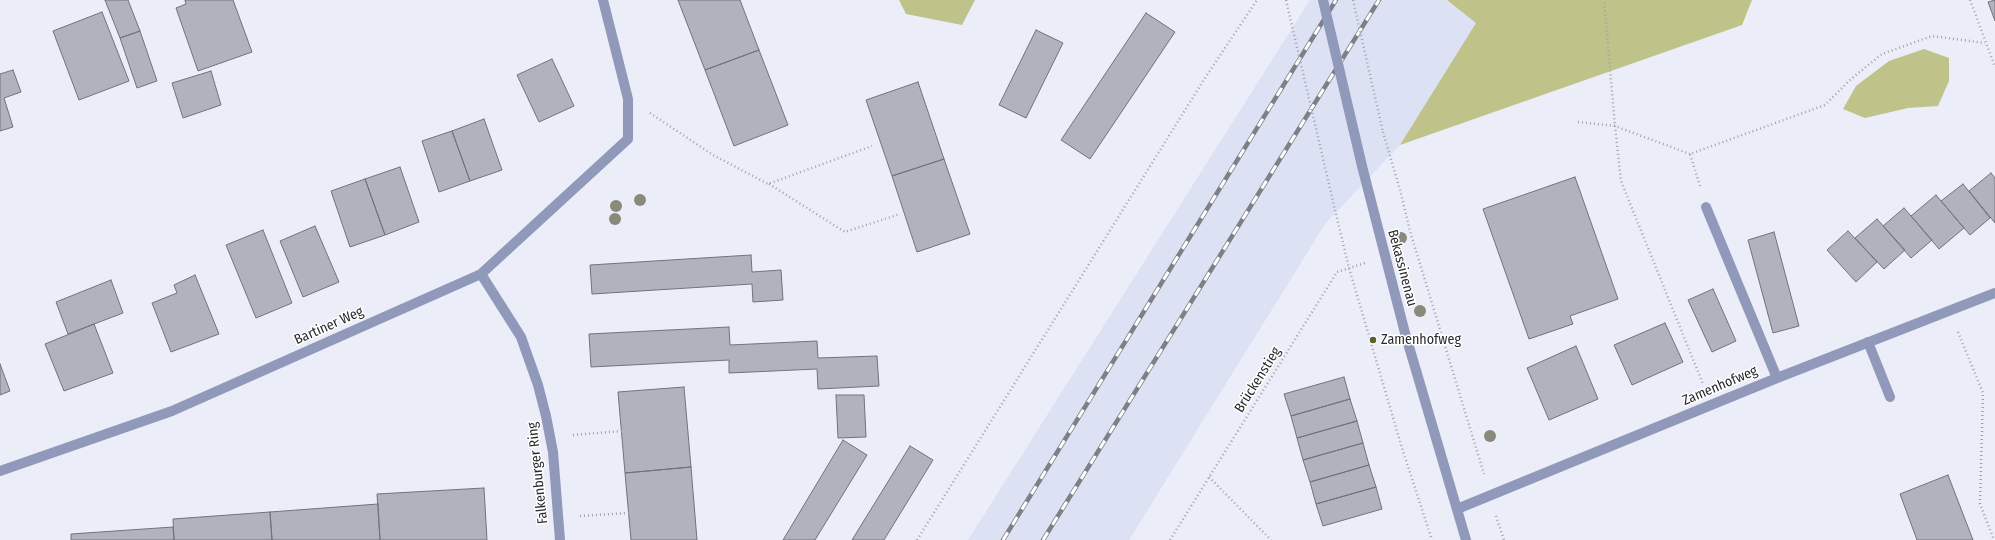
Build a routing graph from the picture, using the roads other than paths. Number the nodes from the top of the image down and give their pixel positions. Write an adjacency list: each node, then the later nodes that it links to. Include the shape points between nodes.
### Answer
1 (603, 0): 4 (street, Bartiner Weg, via 628,99 628,139)
2 (1323, 0): 10 (street, Bekassinenau, bridge, via 1385,258)
3 (1706, 207): 7 (street)
4 (480, 274): 9 (street, Bartiner Weg, via 172,411); 11 (street, Falkenburger Ring, via 521,337 538,384 550,436)
5 (1995, 293): 6 (street, Zamenhofweg)
6 (1868, 342): 7 (street, Zamenhofweg); 8 (street)
7 (1777, 378): 10 (street, Zamenhofweg)
8 (1890, 397)
9 (0, 471)
10 (1456, 510): 12 (street, Bekassinenau)
11 (560, 540)
12 (1466, 540)

